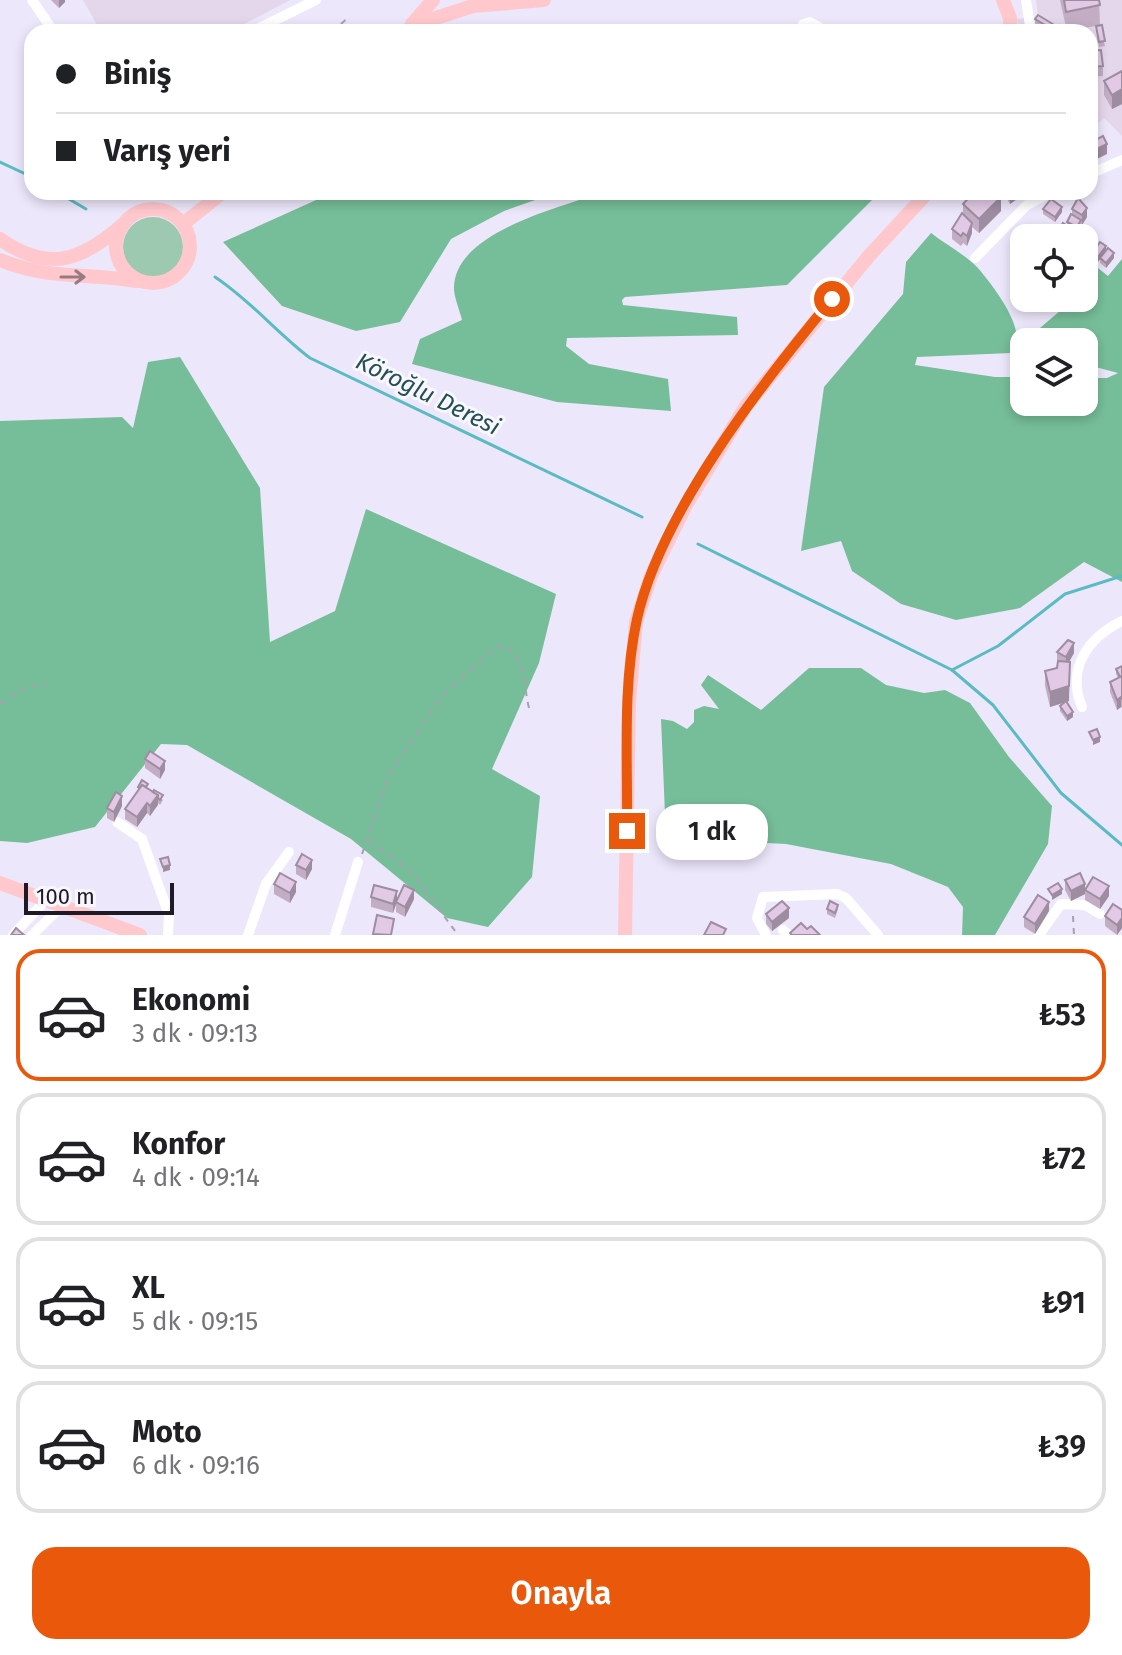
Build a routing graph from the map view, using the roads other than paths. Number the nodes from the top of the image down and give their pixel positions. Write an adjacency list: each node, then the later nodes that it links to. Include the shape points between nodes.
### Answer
1 (32, 0): 7 (street)
2 (316, 0): 8 (street)
3 (433, 0): 9 (main road)
4 (544, 0): 10 (main road, via 473,6)
5 (1003, 0): 11 (main road)
6 (1026, 0): 12 (street)
7 (48, 24)
8 (267, 24)
9 (411, 24)
10 (423, 24)
11 (1010, 24)
12 (1030, 24)
13 (1122, 160): 14 (street)
14 (1098, 170)
15 (213, 200): 18 (main road)
16 (921, 200): 40 (main road, via 746,406 686,505 651,576 636,622 629,704)
17 (1037, 200): 21 (street)
18 (183, 224): 19 (main road, via 164,210 152,209); 23 (main road, via 190,247 181,269 172,278)
19 (121, 225): 20 (main road, via 90,250 59,261 39,259); 23 (main road, via 115,249 119,261 126,272)
20 (0, 239)
21 (975, 258)
22 (0, 260): 23 (main road, one-way to 23, via 30,272)
23 (148, 283)
24 (1122, 621): 25 (street, via 1083,651 1076,692)
25 (1082, 707)
26 (117, 822): 37 (street, via 142,839 169,915)
27 (289, 852): 38 (street, via 266,884)
28 (358, 862): 39 (street)
29 (0, 883): 30 (main road)
30 (46, 900): 31 (main road); 34 (street)
31 (62, 906): 33 (main road); 35 (street)
32 (1100, 914): 43 (street, via 1072,902 1061,904)
33 (110, 929): 36 (main road)
34 (13, 935)
35 (32, 935)
36 (140, 935)
37 (168, 935)
38 (248, 935)
39 (335, 935)
40 (625, 935)
41 (766, 935): 42 (street, via 757,918 763,897 837,894)
42 (878, 935)
43 (1039, 935)

